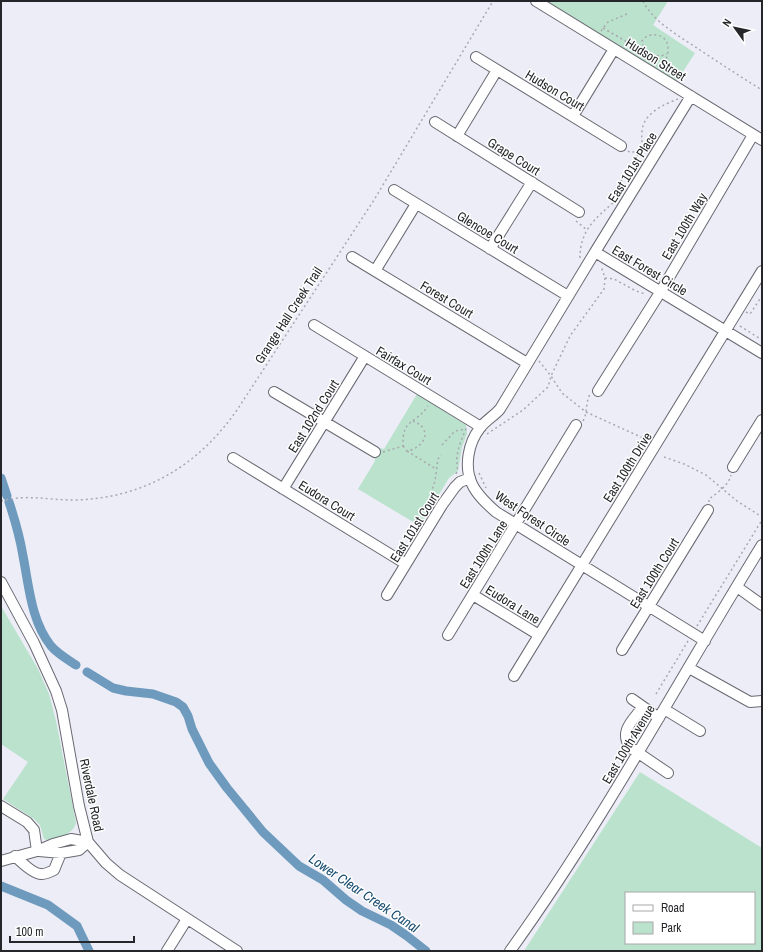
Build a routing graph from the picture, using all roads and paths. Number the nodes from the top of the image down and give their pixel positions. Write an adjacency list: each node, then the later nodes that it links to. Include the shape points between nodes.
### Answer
1 (493, 1): 72 (path, Grange Hall Creek Trail, via 374,200 237,410 215,438 176,471 160,480 121,494 87,499 32,496)
2 (536, 1): 7 (street, Hudson Street)
3 (643, 1): 13 (path, via 658,20 683,39)
4 (627, 14): 5 (path, via 608,22)
5 (603, 28): 6 (path); 9 (path)
6 (600, 33)
7 (614, 49): 12 (street, Hudson Street); 16 (street)
8 (667, 54): 9 (path); 9 (path, via 667,43 657,35 650,34 642,42 645,51); 12 (path)
9 (650, 55)
10 (476, 57): 11 (street, Hudson Court)
11 (496, 70): 16 (street, Hudson Court); 18 (street)
12 (661, 78): 14 (street, Hudson Street)
13 (762, 90)
14 (691, 96): 19 (street, Hudson Street); 26 (street, East 101st Place)
15 (679, 98): 28 (path, via 664,104 646,121 642,131 641,150 621,182 615,201 594,219 586,230 580,247)
16 (573, 116): 20 (street, Hudson Court)
17 (435, 122): 18 (street, Grape Court)
18 (457, 136): 21 (street, Grape Court)
19 (758, 137): 33 (street, East 100th Way)
20 (621, 146)
21 (532, 182): 24 (street, Grape Court); 25 (street)
22 (394, 190): 23 (street, Glencoe Court)
23 (416, 204): 25 (street, Glencoe Court); 30 (street)
24 (579, 212)
25 (490, 249): 35 (street, Glencoe Court)
26 (595, 252): 33 (street, East Forest Circle); 35 (street, East Forest Circle)
27 (352, 257): 30 (street, Forest Court)
28 (580, 258)
29 (601, 266): 32 (path)
30 (375, 270): 44 (street, Forest Court)
31 (762, 271): 40 (street, East 100th Drive)
32 (604, 278): 34 (path, via 614,279); 45 (path, via 604,289 570,336)
33 (661, 291): 40 (street, East Forest Circle); 46 (street, East 100th Way)
34 (645, 294)
35 (568, 296): 44 (street, East Forest Circle)
36 (762, 296): 37 (path, via 750,314 745,311)
37 (742, 316)
38 (738, 324): 41 (path)
39 (314, 325): 43 (street, Fairfax Court)
40 (726, 331): 42 (street, East Forest Circle); 79 (street, East 100th Drive)
41 (762, 340)
42 (762, 353)
43 (365, 356): 48 (street, Fairfax Court); 52 (street, East 102nd Court)
44 (530, 359): 45 (path); 54 (street, West Forest Circle, via 500,409)
45 (551, 376): 49 (path, via 562,393); 54 (path, via 548,387 523,410)
46 (598, 391): 49 (path, via 591,392 586,402)
47 (274, 392): 52 (street)
48 (433, 398): 51 (path); 54 (street, Fairfax Court)
49 (586, 412): 53 (path, via 582,422); 55 (path)
50 (762, 420): 64 (street)
51 (413, 421): 57 (path, via 407,425 403,434); 58 (path, via 421,424 425,434 421,444)
52 (324, 422): 59 (street); 68 (street, East 102nd Court)
53 (576, 425): 76 (street, East 100th Lane)
54 (484, 430): 67 (street, West Forest Circle, via 473,440 469,450)
55 (642, 438)
56 (442, 445): 66 (path, via 455,431 466,429 456,459 458,470)
57 (403, 446): 58 (path); 59 (path)
58 (407, 451): 65 (path)
59 (375, 452)
60 (441, 455): 65 (path)
61 (664, 457): 69 (path, via 706,475)
62 (233, 458): 68 (street, Eudora Court)
63 (478, 467): 70 (path)
64 (733, 468): 69 (path, via 731,478)
65 (436, 469): 71 (path, via 430,496)
66 (452, 478)
67 (470, 478): 76 (street, West Forest Circle, via 475,490 488,506); 78 (street, East 101st Court, via 455,487)
68 (283, 489): 78 (street, Eudora Court)
69 (722, 489): 73 (path, via 709,499); 74 (path)
70 (488, 493)
71 (437, 500)
72 (1, 501)
73 (708, 510): 85 (street, East 100th Court)
74 (762, 517)
75 (762, 520): 86 (path)
76 (516, 525): 79 (street, West Forest Circle); 83 (street, East 100th Lane)
77 (761, 551): 81 (street, East 100th Avenue)
78 (406, 564): 82 (street, East 101st Court)
79 (582, 566): 85 (street, West Forest Circle); 88 (street, East 100th Drive)
80 (1, 582): 102 (street, Riverdale Road, via 56,691)
81 (737, 587): 84 (street); 89 (street, East 100th Avenue)
82 (387, 595)
83 (473, 595): 87 (street, East 100th Lane); 88 (street, Eudora Lane)
84 (762, 605)
85 (648, 606): 86 (street, West Forest Circle); 90 (street, East 100th Court)
86 (693, 633): 89 (street, West Forest Circle); 93 (path)
87 (448, 635)
88 (539, 636): 92 (street, East 100th Drive)
89 (705, 641): 91 (street, East 100th Avenue)
90 (622, 650)
91 (689, 668): 95 (street, via 750,702); 97 (street, East 100th Avenue)
92 (514, 676)
93 (656, 694)
94 (632, 699): 96 (street)
95 (762, 701)
96 (643, 706): 97 (street); 99 (street, via 625,733 626,743)
97 (662, 713): 98 (street); 99 (street, East 100th Avenue)
98 (700, 731)
99 (638, 753): 100 (street); 110 (street, East 100th Avenue, via 541,908)
100 (668, 773)
101 (1, 806): 103 (street, via 28,822 34,830)
102 (88, 842): 103 (street, via 71,839); 104 (street, via 79,850); 107 (street, Riverdale Road, via 120,875)
103 (37, 851): 104 (street); 105 (street)
104 (61, 853): 105 (street, via 54,870 39,875)
105 (15, 856): 106 (street)
106 (1, 861)
107 (187, 919): 108 (street); 109 (street, Riverdale Road)
108 (168, 951)
109 (237, 951)
110 (510, 951)

